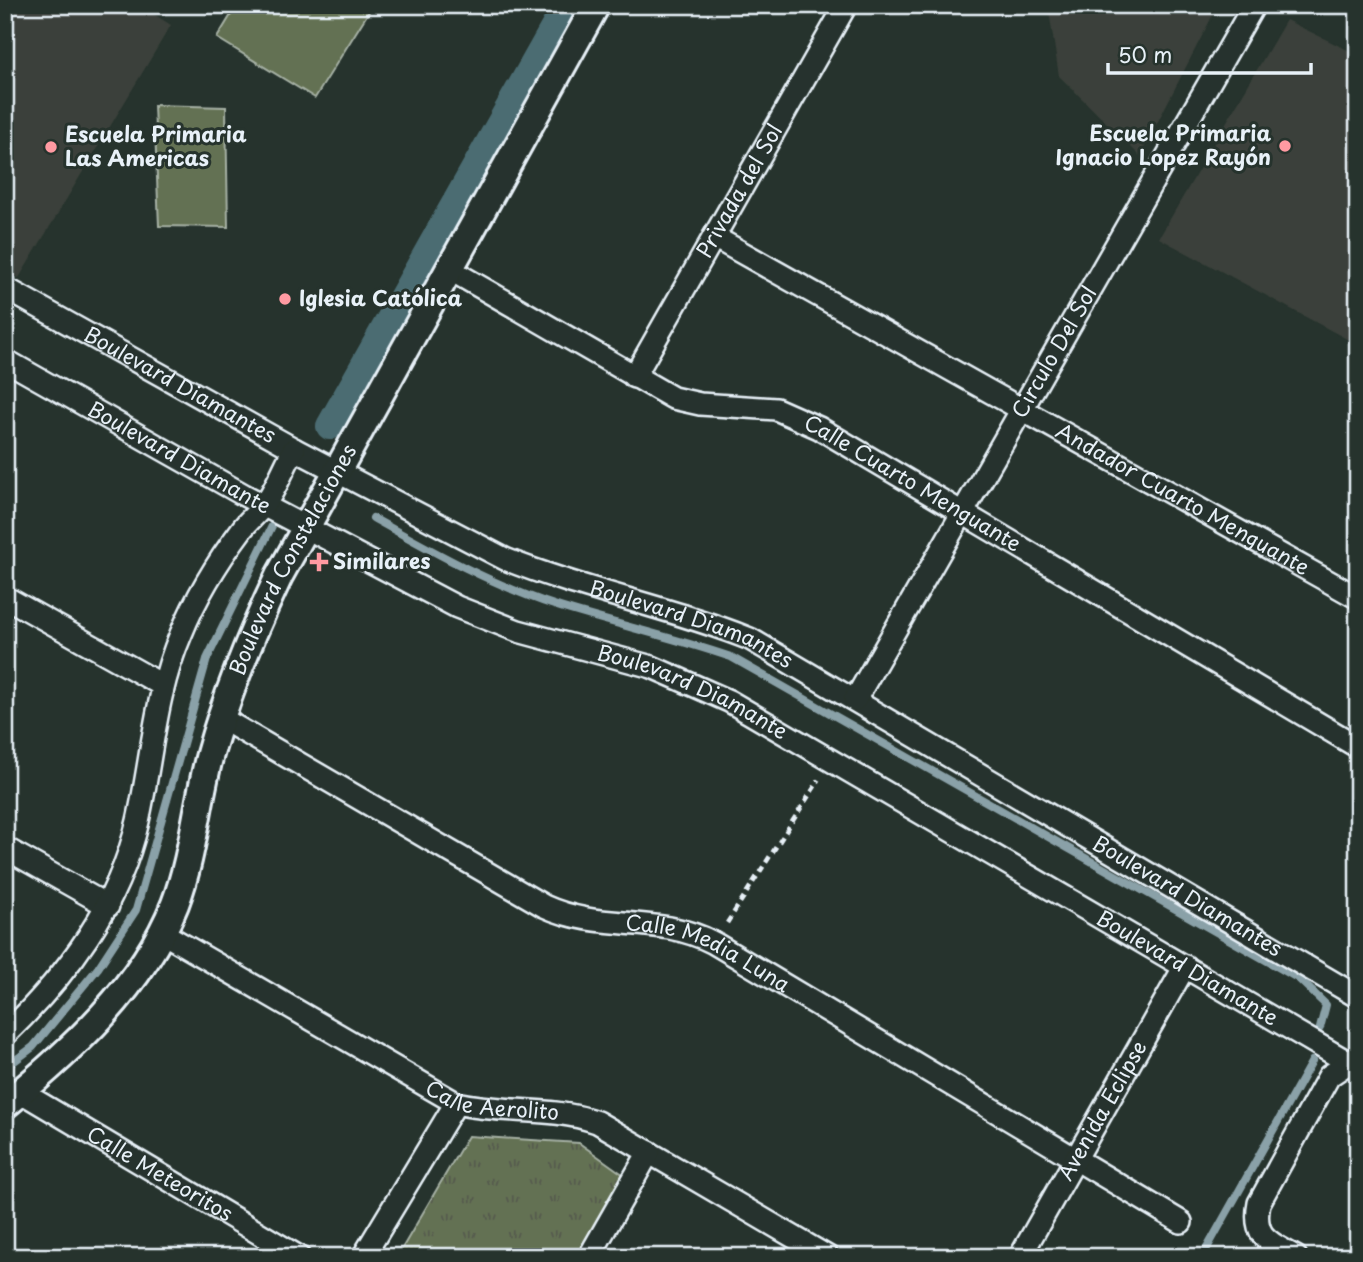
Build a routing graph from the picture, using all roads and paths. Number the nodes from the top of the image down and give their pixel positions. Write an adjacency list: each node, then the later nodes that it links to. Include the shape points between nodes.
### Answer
1 (596, 5): 5 (street, Boulevard Constelaciones)
2 (846, 5): 4 (street, Privada del Sol)
3 (1254, 5): 9 (street, Circulo Del Sol)
4 (714, 237): 8 (street, Privada del Sol); 9 (street, Andador Cuarto Menguante)
5 (449, 269): 8 (street, Calle Cuarto Menguante); 11 (street, Boulevard Constelaciones)
6 (5, 288): 10 (street, Boulevard Diamantes)
7 (5, 360): 12 (street, Boulevard Diamante)
8 (634, 377): 13 (street, Calle Cuarto Menguante, via 673,398 794,415)
9 (1021, 410): 13 (street, Circulo Del Sol); 16 (street, Andador Cuarto Menguante)
10 (294, 449): 11 (street, Boulevard Diamantes); 12 (street)
11 (338, 470): 14 (street, Boulevard Constelaciones); 18 (street, Boulevard Diamantes, via 505,559 739,634)
12 (265, 504): 14 (street, Boulevard Diamante); 17 (street, via 216,565 181,633)
13 (961, 514): 18 (street, Circulo Del Sol); 20 (street, Calle Cuarto Menguante)
14 (307, 526): 19 (street, Boulevard Constelaciones, via 258,619); 21 (street, Boulevard Diamante, via 492,623 693,683)
15 (5, 597): 17 (street)
16 (1358, 598)
17 (162, 685): 23 (street, via 137,822)
18 (855, 699): 27 (street, Boulevard Diamantes)
19 (221, 718): 24 (street, Boulevard Constelaciones, via 180,885); 25 (street, Calle Media Luna, via 544,906 586,921 680,928)
20 (1358, 747)
21 (831, 761): 25 (path); 26 (street, Boulevard Diamante)
22 (5, 848): 23 (street)
23 (108, 906): 28 (street, via 39,1002)
24 (162, 932): 30 (street, Boulevard Constelaciones, via 107,1010 53,1066); 31 (street, Calle Aerolito)
25 (714, 943): 33 (street, Calle Media Luna)
26 (1185, 966): 29 (street, Boulevard Diamante); 33 (street, Avenida Eclipse)
27 (1358, 998)
28 (5, 1035)
29 (1354, 1062): 40 (street, via 1329,1076 1259,1203 1261,1235)
30 (13, 1099): 35 (street, Calle Meteoritos)
31 (456, 1103): 32 (street, Calle Aerolito, via 482,1109 570,1113 597,1122); 36 (street)
32 (649, 1152): 37 (street); 38 (street, Calle Aerolito)
33 (1076, 1159): 34 (street, Calle Media Luna); 39 (street, Avenida Eclipse)
34 (1181, 1222)
35 (299, 1257)
36 (363, 1257)
37 (589, 1257)
38 (828, 1257)
39 (1020, 1257)
40 (1296, 1257)

